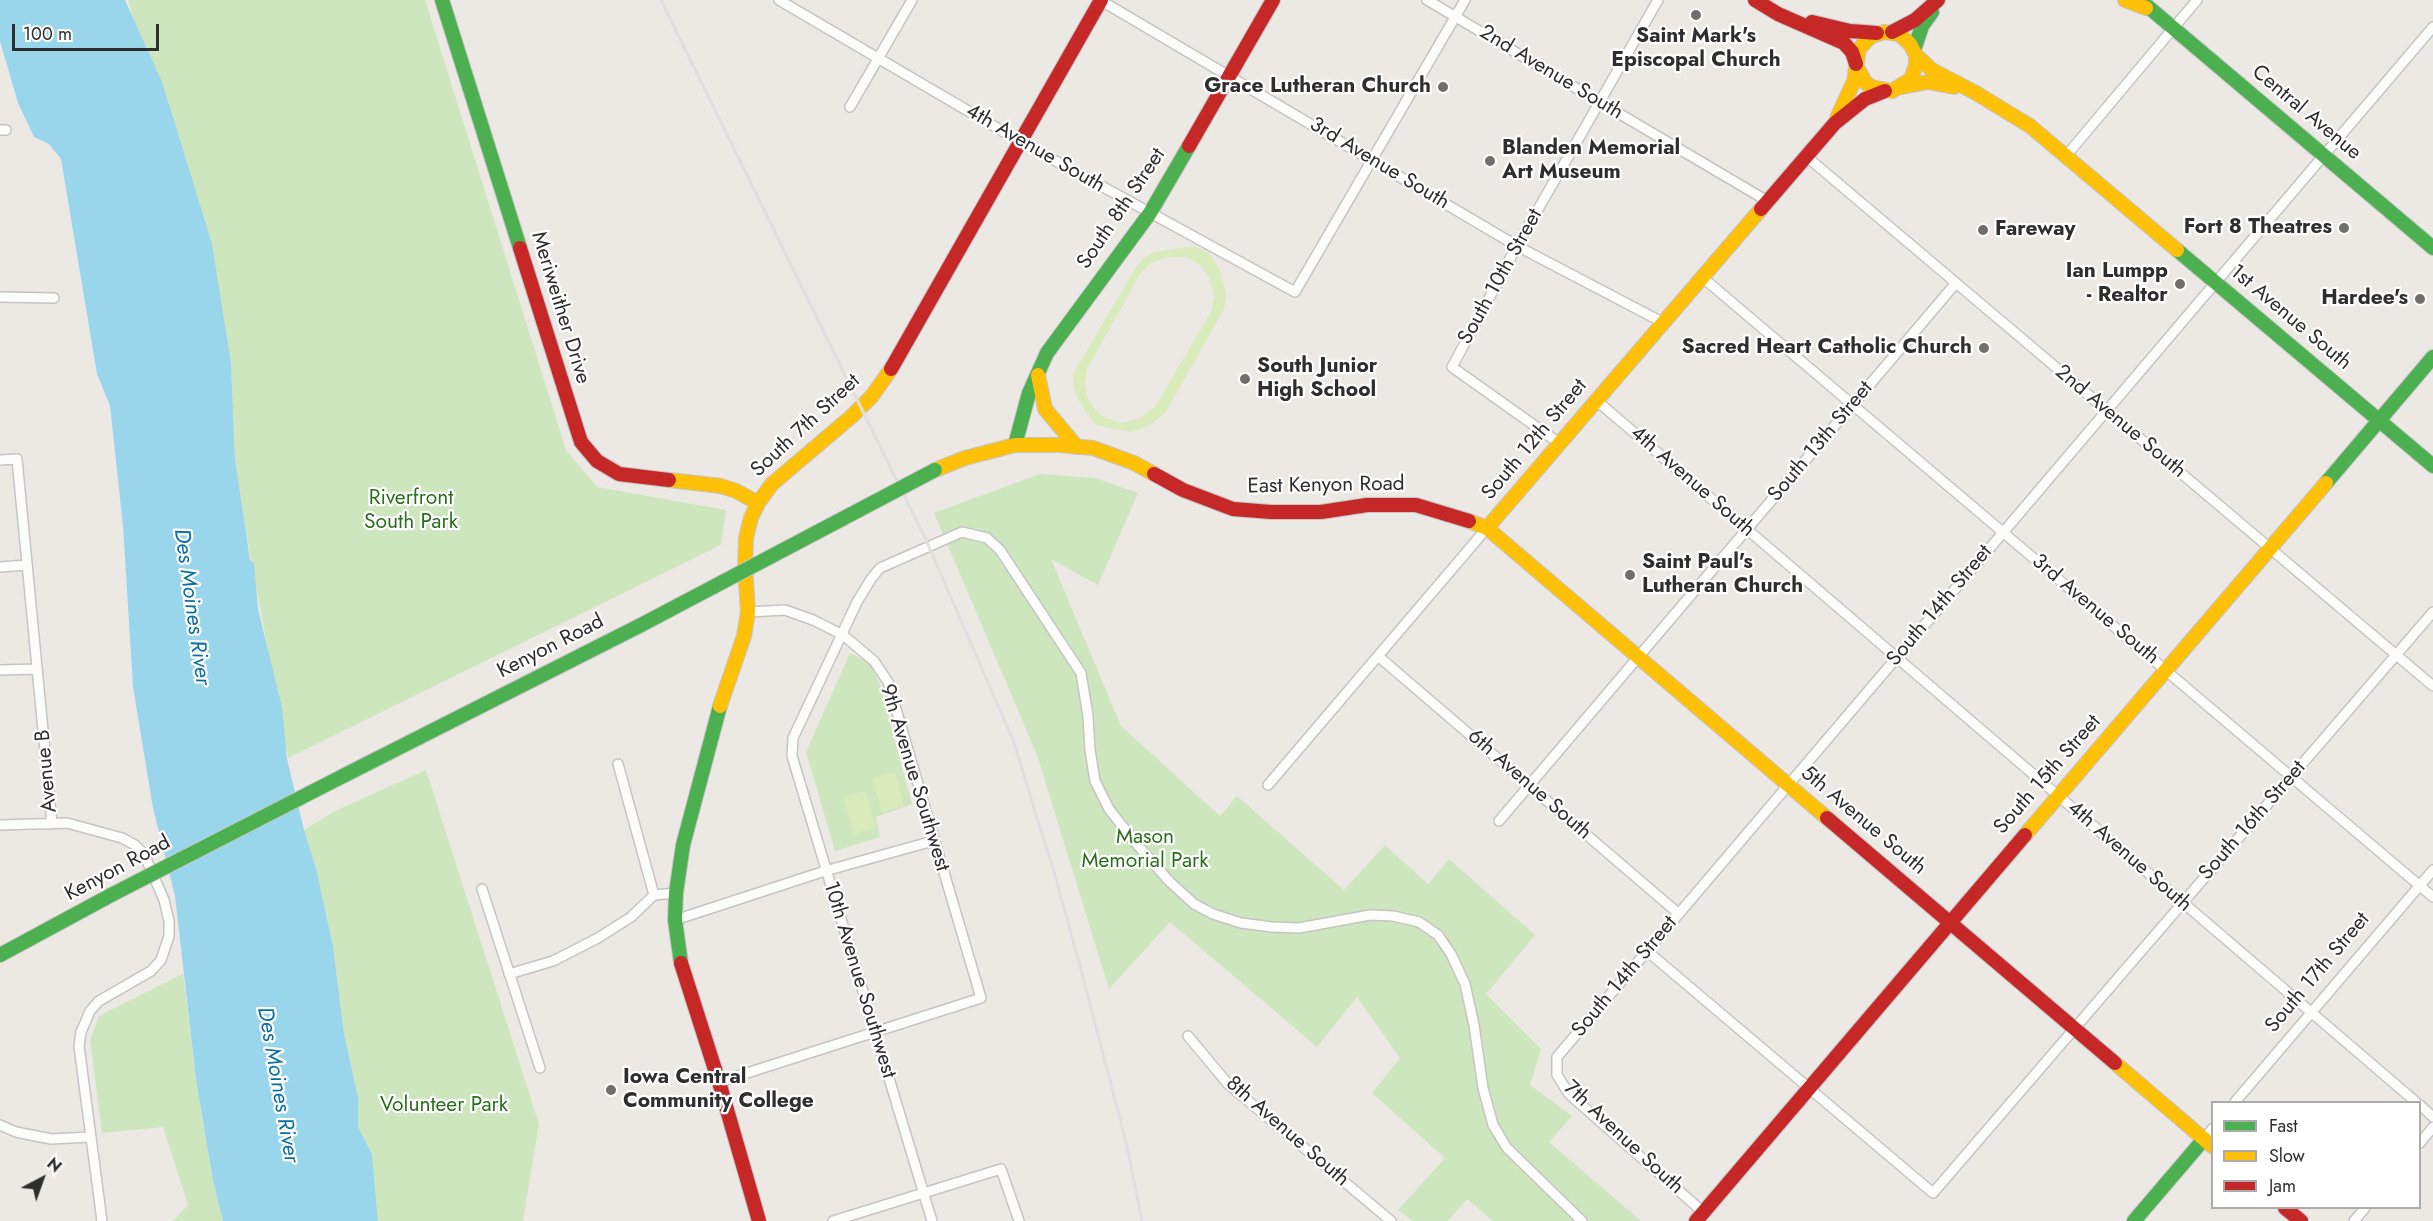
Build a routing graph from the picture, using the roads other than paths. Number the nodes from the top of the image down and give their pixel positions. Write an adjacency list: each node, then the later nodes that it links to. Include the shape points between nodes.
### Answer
1 (442, 0): 58 (main road, Meriweither Drive, via 581,442 597,461 619,474 721,486)
2 (779, 0): 22 (street, 4th Avenue South)
3 (912, 0): 22 (street)
4 (1100, 0): 24 (street, 3rd Avenue South); 31 (main road, South 7th Street)
5 (1274, 0): 24 (main road, South 8th Street)
6 (1427, 0): 16 (street, 2nd Avenue South)
7 (1465, 0): 16 (street)
8 (1658, 0): 28 (street, South 10th Street)
9 (1755, 0): 15 (main road)
10 (1939, 0): 19 (main road, via 1915,20); 21 (main road, via 1922,26)
11 (2125, 0): 14 (main road, Central Avenue)
12 (2140, 0): 14 (main road, Central Avenue)
13 (2197, 0): 18 (street)
14 (2151, 10): 18 (main road, Central Avenue)
15 (1778, 14): 20 (main road, via 1850,31); 23 (main road, via 1844,43)
16 (1455, 17): 28 (street, 2nd Avenue South); 35 (street)
17 (2433, 27): 33 (street, South 14th Street)
18 (2173, 29): 32 (street); 33 (main road, Central Avenue)
19 (1892, 32): 20 (main road); 21 (main road, via 1905,38)
20 (1877, 33): 23 (main road, via 1859,49)
21 (1915, 53): 25 (main road, via 1911,79); 27 (main road, 1st Avenue South, via 1932,70)
22 (879, 58): 29 (street); 31 (street, 4th Avenue South)
23 (1857, 67): 26 (main road, via 1871,87); 30 (main road, South 12th Street)
24 (1229, 76): 35 (street, 3rd Avenue South); 37 (main road, South 8th Street)
25 (1899, 88): 26 (main road); 27 (main road, 1st Avenue South, via 1928,82)
26 (1885, 91): 30 (main road, South 12th Street, via 1865,99)
27 (1976, 93): 32 (main road, 1st Avenue South, via 2030,126)
28 (1600, 102): 36 (street, 2nd Avenue South); 38 (street, South 10th Street)
29 (850, 107)
30 (1835, 123): 34 (main road, South 12th Street)
31 (1021, 142): 37 (street, 4th Avenue South); 58 (main road, South 7th Street, via 872,396 772,484)
32 (2066, 156): 41 (main road, 1st Avenue South)
33 (2323, 156): 39 (main road, Central Avenue); 41 (street, South 14th Street)
34 (1807, 157): 36 (main road, South 12th Street); 42 (street, 2nd Avenue South)
35 (1372, 159): 37 (street, 4th Avenue South, via 1295,291); 38 (street, 3rd Avenue South)
36 (1768, 202): 40 (main road, South 12th Street)
37 (1150, 213): 47 (main road, South 8th Street, via 1065,326)
38 (1517, 246): 45 (street, 3rd Avenue South); 52 (street, South 10th Street, via 1452,368)
39 (2433, 248)
40 (1702, 277): 45 (main road, South 12th Street); 49 (street, 3rd Avenue South)
41 (2216, 282): 50 (street, South 14th Street); 51 (main road, 1st Avenue South)
42 (1956, 283): 49 (street, South 13th Street); 50 (street, 2nd Avenue South)
43 (0, 297): 44 (street)
44 (54, 298)
45 (1662, 322): 48 (main road, South 12th Street)
46 (2433, 357): 51 (main road, South 15th Street)
47 (1037, 373): 53 (main road, South 8th Street); 54 (main road, via 1045,409)
48 (1596, 400): 52 (main road, South 12th Street); 60 (street, 4th Avenue South)
49 (1853, 405): 60 (street, South 13th Street); 61 (street, 3rd Avenue South)
50 (2107, 410): 61 (street, South 14th Street); 62 (street, 2nd Avenue South)
51 (2379, 421): 57 (main road, 1st Avenue South); 62 (main road, South 15th Street)
52 (1559, 443): 59 (main road, South 12th Street)
53 (1015, 445): 54 (main road, Kenyon Road); 98 (main road, Kenyon Road, bridge, via 935,470)
54 (1077, 447): 56 (main road, Kenyon Road, via 1093,448)
55 (0, 460): 63 (street, Avenue B, via 17,459)
56 (1137, 464): 59 (main road, East Kenyon Road, via 1183,490 1233,509 1321,512 1367,505 1416,506)
57 (2433, 466)
58 (758, 503): 65 (main road, South 7th Street, via 746,538)
59 (1487, 528): 69 (street, South 12th Street); 70 (main road, 5th Avenue South)
60 (1747, 529): 70 (street, South 13th Street); 71 (street, 4th Avenue South)
61 (2003, 532): 71 (street, South 14th Street); 74 (street, 3rd Avenue South)
62 (2270, 548): 68 (street, 2nd Avenue South); 74 (main road, South 15th Street)
63 (26, 564): 64 (street); 72 (street, Avenue B)
64 (0, 567)
65 (748, 612): 67 (street, 9th Avenue Southwest, via 785,610); 90 (main road, South 7th Street, via 694,800)
66 (2433, 612): 68 (street, South 16th Street)
67 (843, 634): 85 (street, 9th Avenue Southwest, via 874,661 888,682); 87 (street, 10th Avenue Southwest, via 793,738 792,756); 127 (street, via 857,602 880,568 962,532 987,538 1000,550 1081,673 1095,781 1109,809 1134,841 1194,904 1241,923 1299,928 1370,915 1393,916 1419,922 1437,935 1465,984 1493,1125 1507,1148)
68 (2396, 655): 75 (street, 2nd Avenue South); 77 (street, South 16th Street)
69 (1378, 656): 78 (street, South 12th Street); 79 (street, 6th Avenue South)
70 (1638, 657): 79 (street, South 13th Street); 80 (main road, 5th Avenue South)
71 (1897, 657): 80 (street, South 14th Street); 81 (street, 4th Avenue South)
72 (37, 669): 73 (street); 83 (street, Avenue B)
73 (0, 670)
74 (2166, 670): 77 (street, 3rd Avenue South); 81 (main road, South 15th Street)
75 (2433, 686)
76 (618, 764): 91 (street)
77 (2291, 777): 88 (street, 3rd Avenue South); 93 (street, South 16th Street)
78 (1268, 785)
79 (1530, 785): 82 (street, South 13th Street); 94 (street, 6th Avenue South)
80 (1788, 785): 94 (street, South 14th Street); 96 (main road, 5th Avenue South)
81 (2058, 796): 93 (street, 4th Avenue South); 96 (main road, South 15th Street)
82 (1499, 821)
83 (52, 824): 84 (street); 114 (street, Avenue B, via 85,827 135,844 144,854 169,921 162,960 151,971 99,1001 84,1021 79,1046)
84 (0, 825)
85 (933, 841): 87 (street); 102 (street, 9th Avenue Southwest, via 981,998)
86 (2433, 870): 88 (street, South 17th Street)
87 (825, 871): 95 (street); 102 (street, 10th Avenue Southwest)
88 (2420, 885): 92 (street, 3rd Avenue South); 100 (street, South 17th Street)
89 (482, 890): 99 (street)
90 (675, 893): 91 (street); 95 (main road, South 7th Street)
91 (654, 895): 99 (street, via 631,917 598,938 553,961)
92 (2433, 897)
93 (2183, 903): 100 (street, 4th Avenue South); 101 (street, South 16th Street)
94 (1679, 914): 97 (street, South 14th Street)
95 (675, 920): 106 (main road, South 7th Street, via 679,958)
96 (1950, 922): 101 (main road, 5th Avenue South); 107 (main road, South 15th Street)
97 (1647, 951): 104 (street, South 14th Street); 107 (street)
98 (0, 955)
99 (509, 974): 105 (street)
100 (2311, 1013): 108 (street, South 17th Street); 109 (street, 4th Avenue South)
101 (2075, 1028): 107 (street, South 16th Street, via 1933,1193); 115 (main road, 5th Avenue South)
102 (874, 1031): 106 (street); 117 (street, 10th Avenue Southwest)
103 (1188, 1036): 126 (street, 8th Avenue South, via 1228,1084)
104 (1557, 1057): 120 (street, 7th Avenue South, via 1557,1075 1569,1094)
105 (540, 1068)
106 (719, 1082): 122 (main road, South 7th Street)
107 (1809, 1088): 120 (main road, South 15th Street)
108 (2236, 1101)
109 (2415, 1101)
110 (2421, 1107): 111 (street)
111 (2433, 1117)
112 (0, 1125): 114 (street, via 51,1138)
113 (2433, 1127): 116 (street)
114 (90, 1137): 121 (street, Avenue B)
115 (2210, 1138): 128 (main road)
116 (2421, 1142)
117 (924, 1193): 123 (street); 124 (street, 10th Avenue Southwest); 125 (street, via 1002,1169)
118 (2286, 1209): 129 (main road)
119 (2364, 1209): 130 (street)
120 (1699, 1217)
121 (102, 1221)
122 (759, 1221)
123 (833, 1221)
124 (932, 1221)
125 (1019, 1221)
126 (1391, 1221)
127 (1582, 1221)
128 (2134, 1221)
129 (2301, 1221)
130 (2354, 1221)

